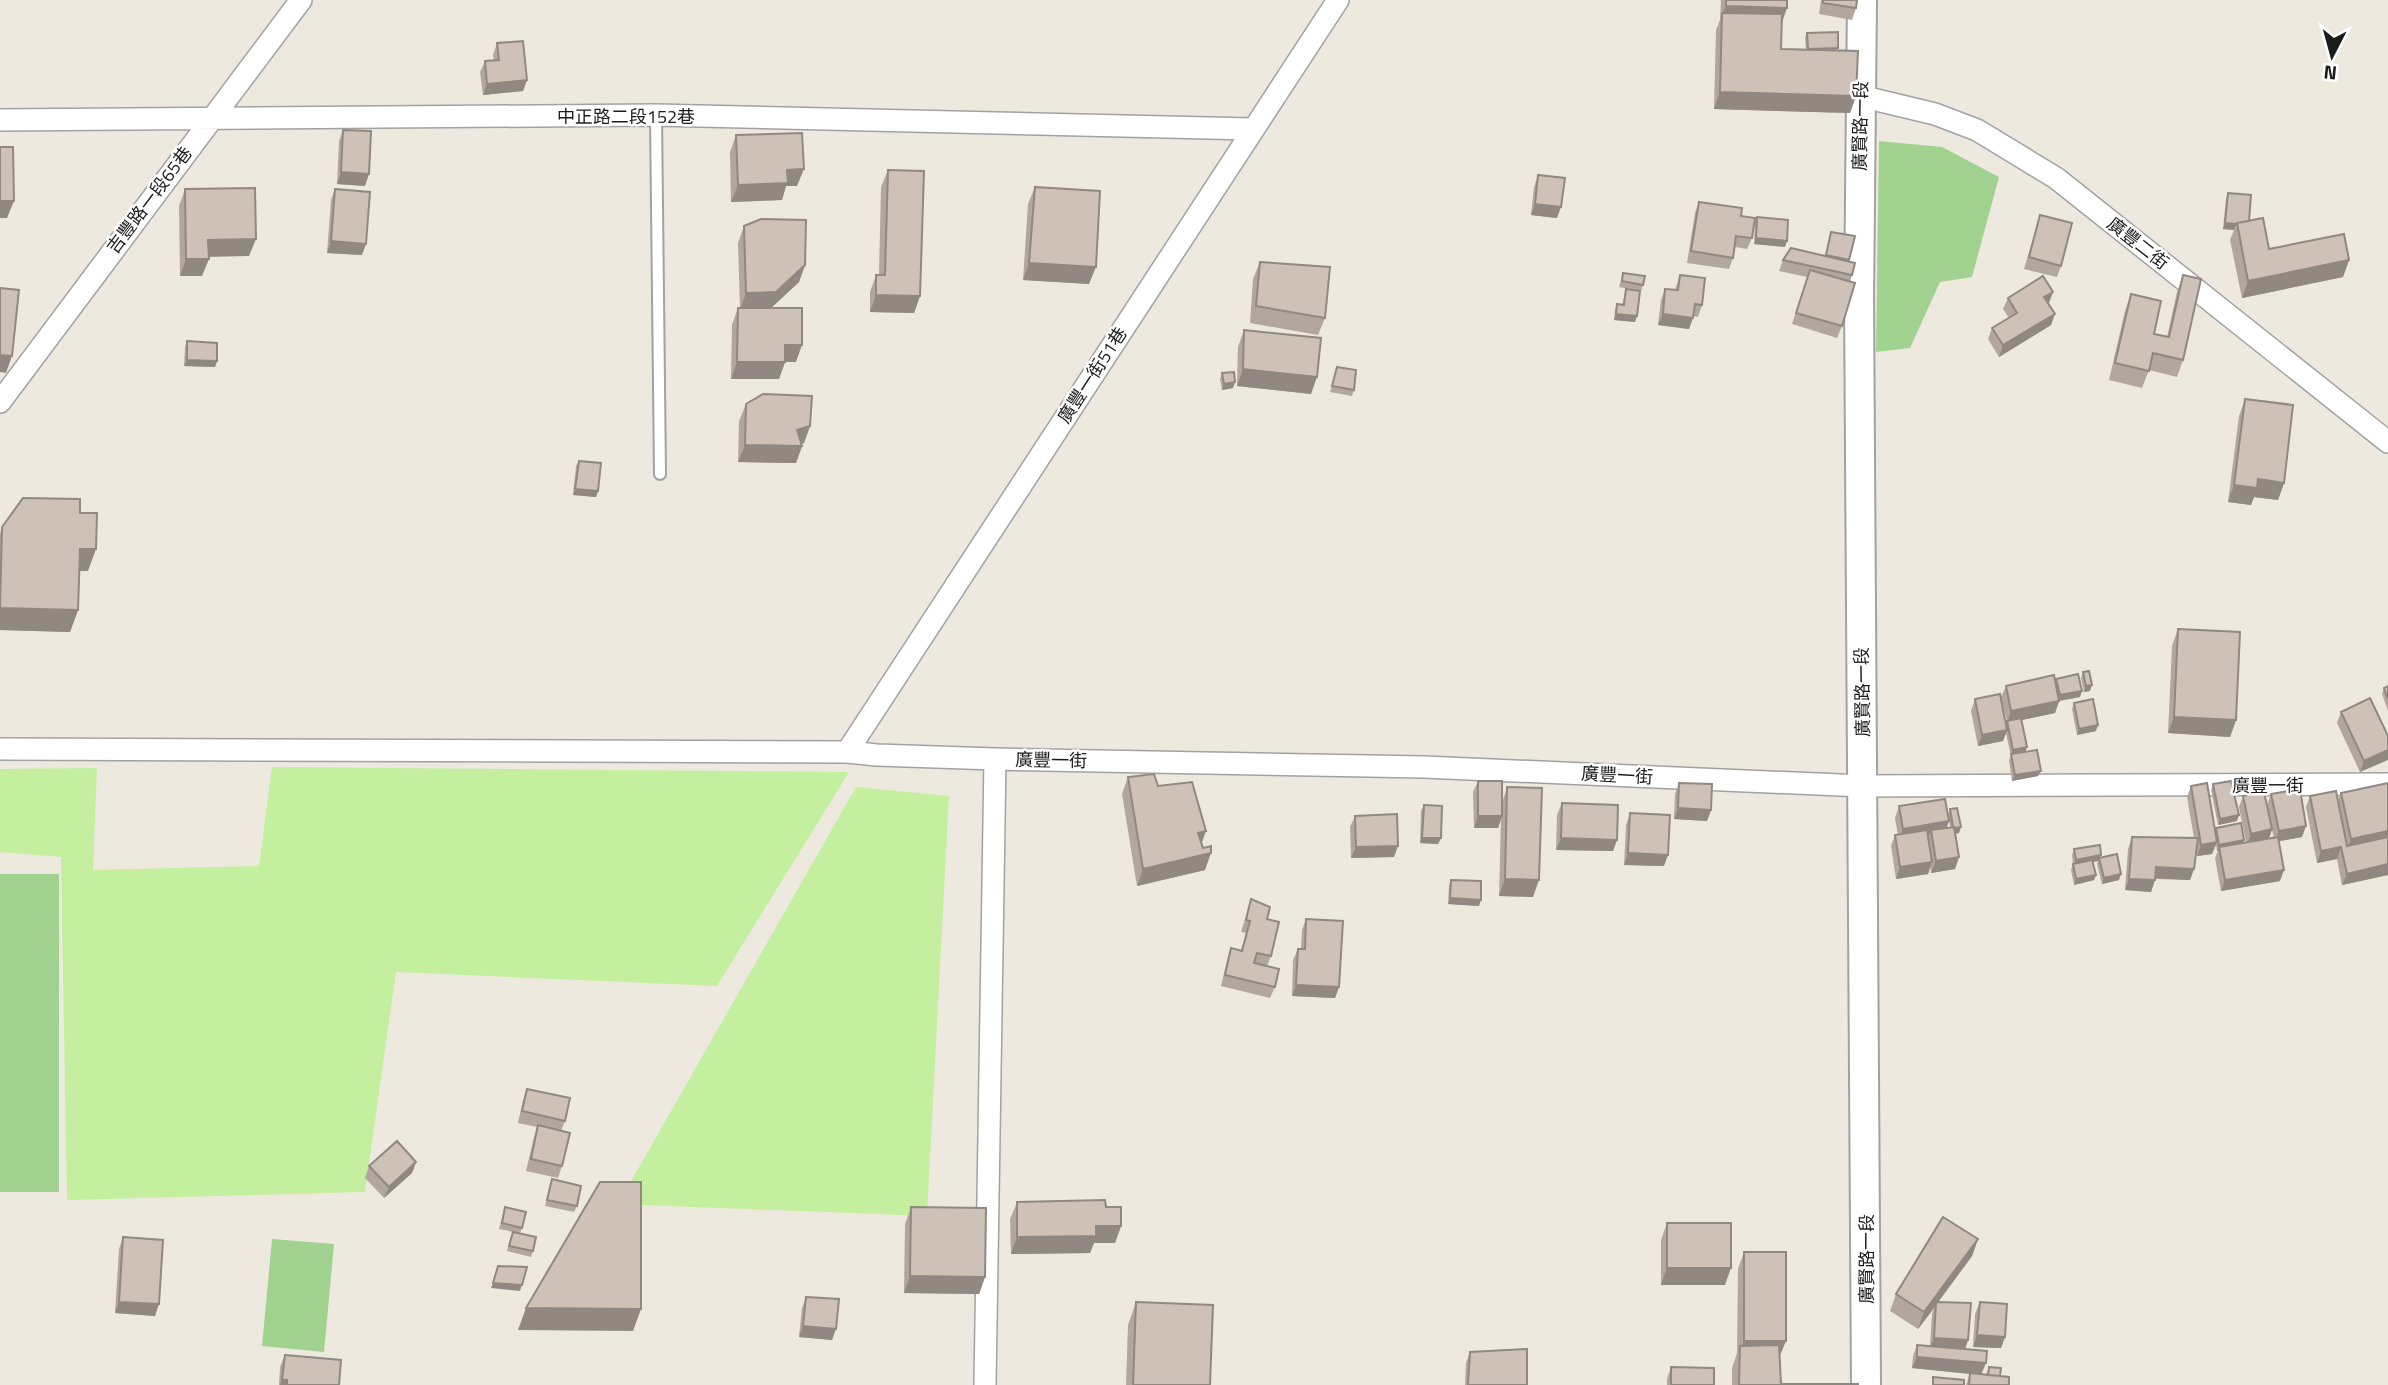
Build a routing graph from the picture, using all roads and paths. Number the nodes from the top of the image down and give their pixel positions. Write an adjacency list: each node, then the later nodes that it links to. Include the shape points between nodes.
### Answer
1 (301, 0): 6 (street, 吉豐路一段65巷)
2 (1338, 0): 8 (street, 廣豐一街51巷)
3 (1863, 0): 4 (street, 廣賢路一段)
4 (1860, 96): 10 (street, 廣豐二街, via 1977,130 2056,178); 16 (street, 廣賢路一段)
5 (656, 115): 6 (street, 中正路二段152巷); 8 (street, 中正路二段152巷); 11 (lane)
6 (210, 119): 7 (street, 中正路二段152巷); 9 (street, 吉豐路一段65巷)
7 (0, 120)
8 (1252, 129): 13 (street, 廣豐一街51巷)
9 (0, 402)
10 (2388, 442)
11 (660, 474)
12 (0, 749): 13 (street, 廣豐一街)
13 (847, 751): 14 (street, 廣豐一街)
14 (995, 760): 16 (street, 廣豐一街, via 1424,766); 17 (street)
15 (2388, 784): 16 (street, 廣豐一街)
16 (1863, 786): 18 (street, 廣賢路一段)
17 (985, 1385)
18 (1866, 1385)

